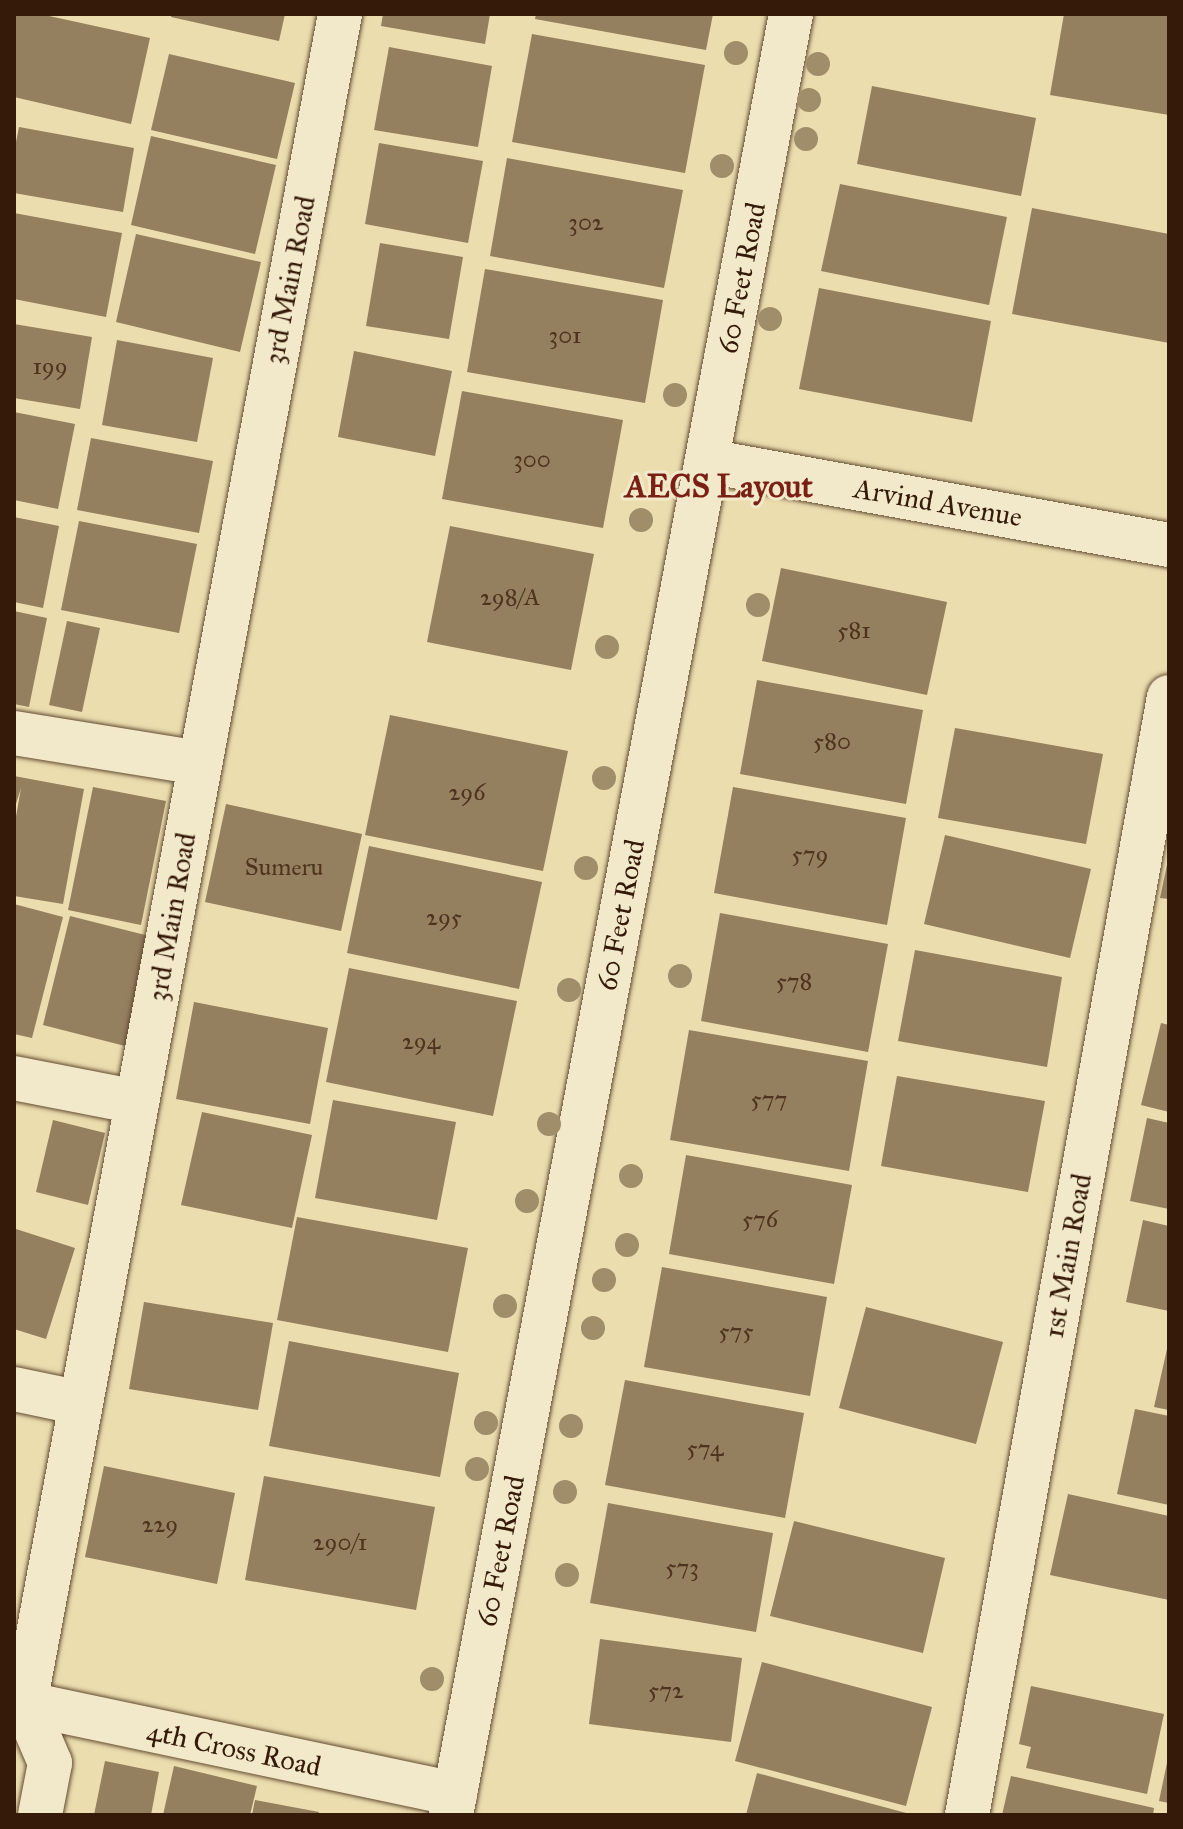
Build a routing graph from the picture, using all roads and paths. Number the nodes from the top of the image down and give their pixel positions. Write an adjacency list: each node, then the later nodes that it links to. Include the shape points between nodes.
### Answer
1 (340, 14): 7 (street, 3rd Main Road)
2 (791, 14): 3 (street, 60 Feet Road)
3 (707, 461): 4 (street, Arvind Avenue); 13 (street, 60 Feet Road)
4 (1169, 545)
5 (1169, 697): 15 (street, 1st Main Road)
6 (14, 733): 7 (street)
7 (200, 763): 9 (street, 3rd Main Road)
8 (14, 1078): 9 (street)
9 (137, 1102): 11 (street, 3rd Main Road)
10 (14, 1389): 11 (street)
11 (81, 1403): 12 (street, 3rd Main Road)
12 (20, 1702): 13 (street, 4th Cross Road); 14 (street, via 50,1763)
13 (453, 1805)
14 (40, 1815)
15 (967, 1815)

